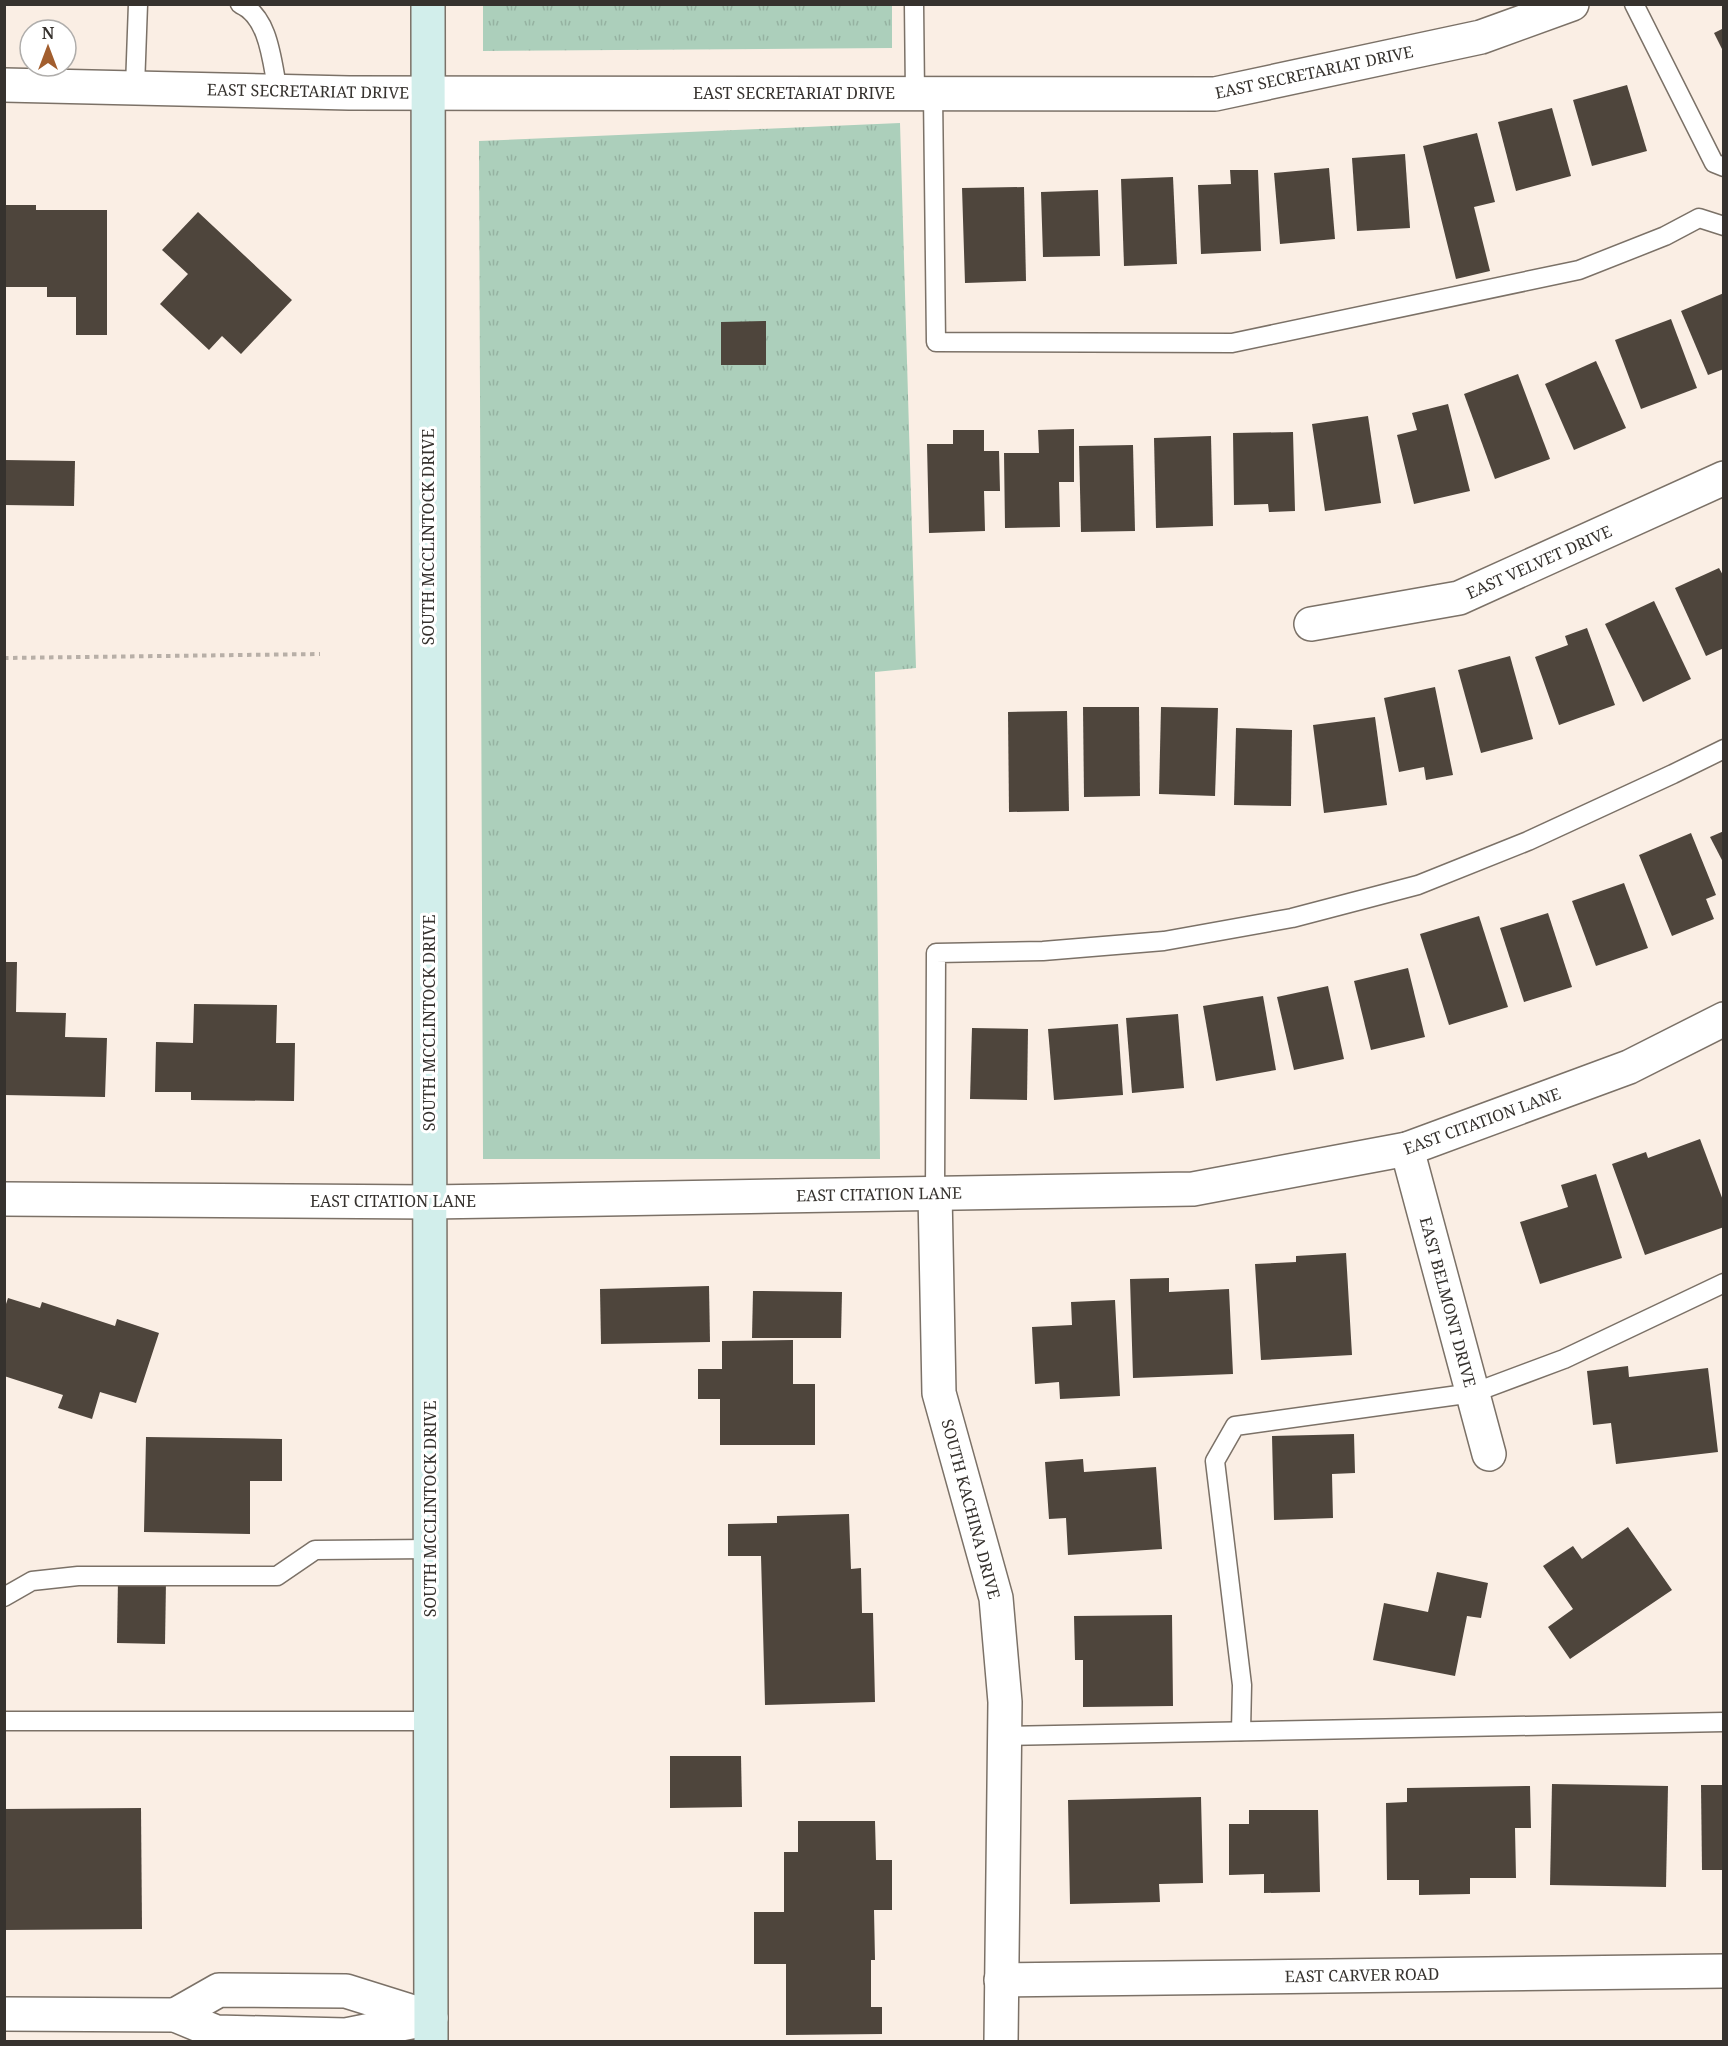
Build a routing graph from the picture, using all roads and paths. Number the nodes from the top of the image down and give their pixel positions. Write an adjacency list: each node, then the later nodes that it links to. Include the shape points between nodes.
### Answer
1 (138, 4): 8 (lane)
2 (240, 4): 9 (lane, via 265,30)
3 (428, 4): 10 (main road, SOUTH MCCLINTOCK DRIVE)
4 (914, 4): 11 (lane)
5 (1572, 4): 11 (street, EAST SECRETARIAT DRIVE, via 1481,37 1215,94)
6 (1634, 4): 12 (lane, via 1714,164)
7 (4, 85): 8 (street, EAST SECRETARIAT DRIVE)
8 (135, 87): 9 (street, EAST SECRETARIAT DRIVE)
9 (278, 92): 10 (street, EAST SECRETARIAT DRIVE)
10 (428, 93): 11 (street, EAST SECRETARIAT DRIVE); 23 (main road, SOUTH MCCLINTOCK DRIVE)
11 (924, 94): 13 (lane, via 936,342 1232,343 1579,270 1699,218)
12 (1724, 167)
13 (1724, 226)
14 (1724, 478): 15 (street, EAST VELVET DRIVE, via 1459,598)
15 (1311, 624)
16 (320, 654): 17 (path)
17 (4, 658)
18 (1724, 749): 21 (lane, via 1528,841 1418,885 1292,918 1164,941 1043,951 936,953)
19 (1724, 1019): 20 (street, EAST CITATION LANE, via 1629,1067)
20 (1407, 1149): 21 (street, EAST CITATION LANE, via 1193,1188); 25 (street, EAST BELMONT DRIVE)
21 (935, 1193): 23 (street, EAST CITATION LANE); 33 (street, SOUTH KACHINA DRIVE, via 939,1393 996,1598)
22 (4, 1199): 23 (street, EAST CITATION LANE)
23 (430, 1202): 27 (main road, SOUTH MCCLINTOCK DRIVE)
24 (1724, 1283): 25 (lane, via 1564,1359)
25 (1473, 1393): 26 (street, EAST BELMONT DRIVE); 32 (lane, via 1235,1425 1215,1461 1242,1685)
26 (1490, 1454)
27 (430, 1549): 28 (lane, via 315,1550 277,1576 78,1576 32,1581); 30 (main road, SOUTH MCCLINTOCK DRIVE)
28 (4, 1597)
29 (4, 1721): 30 (lane)
30 (431, 1721): 38 (main road, SOUTH MCCLINTOCK DRIVE)
31 (1724, 1722): 32 (lane)
32 (1241, 1731): 33 (lane)
33 (1005, 1736): 35 (street, SOUTH KACHINA DRIVE)
34 (1724, 1971): 35 (street, EAST CARVER ROAD)
35 (1000, 1980): 39 (street, SOUTH KACHINA DRIVE)
36 (4, 2014): 37 (street)
37 (175, 2015): 38 (street, via 216,2032 346,2035); 38 (street, via 219,1990 346,1991)
38 (431, 2030)
39 (1001, 2042)

